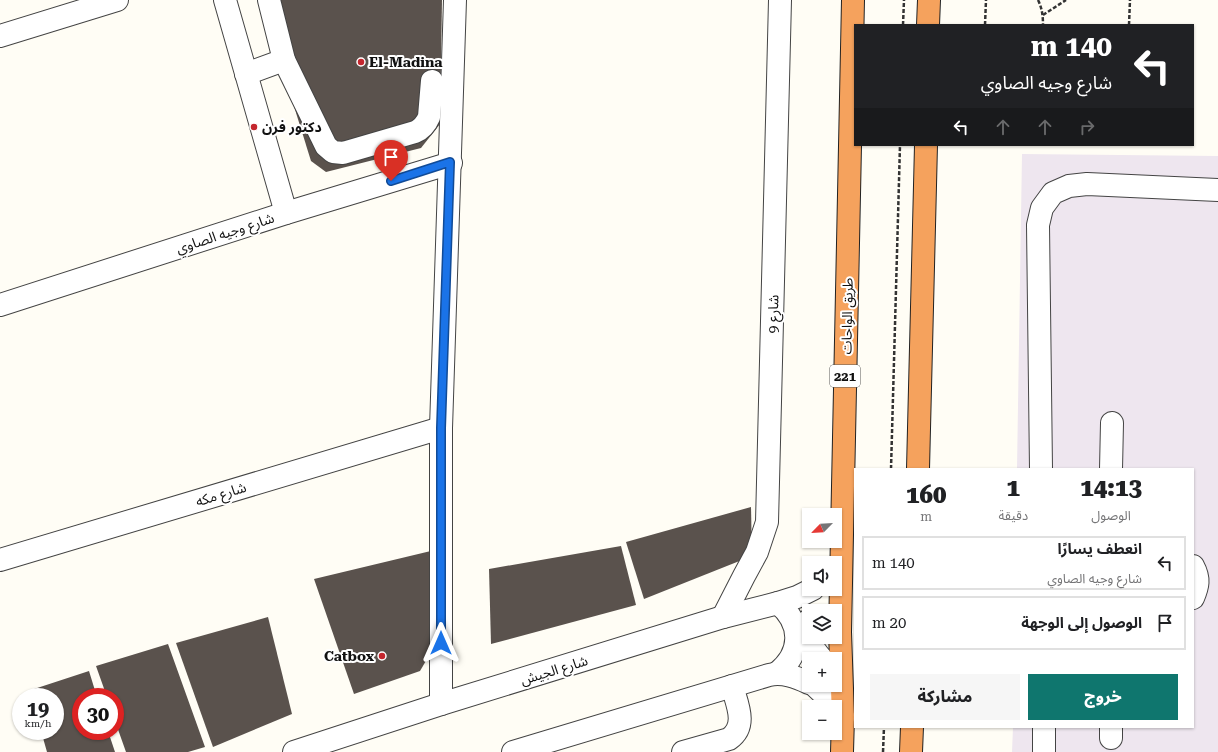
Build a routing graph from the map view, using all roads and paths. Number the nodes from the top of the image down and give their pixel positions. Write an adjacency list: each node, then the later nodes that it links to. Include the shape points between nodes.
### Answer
1 (117, 0): 19 (street)
2 (225, 0): 21 (street)
3 (269, 0): 20 (street)
4 (455, 0): 24 (street)
5 (780, 0): 44 (street, شارع 9, via 767,522 757,552)
6 (853, 0): 37 (highway, طريق الواحات / 221)
7 (904, 0): 14 (path)
8 (929, 0): 15 (highway)
9 (986, 0): 16 (path)
10 (1038, 0): 13 (path)
11 (1066, 0): 13 (path)
12 (1130, 0): 18 (path)
13 (1043, 15): 17 (path)
14 (904, 24)
15 (928, 24)
16 (985, 24)
17 (1043, 24)
18 (1129, 24)
19 (0, 36)
20 (284, 60): 21 (street); 23 (street, via 326,146 333,152 343,152 415,132)
21 (246, 74): 29 (street)
22 (432, 81): 23 (street, via 429,117)
23 (424, 126): 24 (street)
24 (451, 138): 27 (street)
25 (900, 146): 33 (path)
26 (926, 146): 34 (highway)
27 (450, 162): 29 (street, شارع وجيه الصاوي); 32 (street)
28 (1218, 190): 35 (street, via 1087,184 1069,186 1053,193 1042,208 1038,225)
29 (286, 213): 30 (street, شارع وجيه الصاوي)
30 (0, 305)
31 (1112, 423): 36 (street)
32 (441, 428): 38 (street, شارع مكه); 51 (street)
33 (891, 468)
34 (918, 468)
35 (1041, 468)
36 (1112, 468)
37 (838, 556)
38 (0, 560)
39 (1194, 568): 42 (street, via 1198,586)
40 (802, 595): 43 (street, شارع الجيش)
41 (838, 596): 45 (highway, طريق الواحات / 221)
42 (1194, 596)
43 (778, 603): 44 (street, شارع الجيش); 46 (street, via 791,618 796,637 792,658)
44 (723, 617): 51 (street, شارع الجيش)
45 (839, 652)
46 (777, 673): 47 (street); 48 (street)
47 (802, 680)
48 (732, 686): 57 (street); 58 (street, via 740,719 737,731 729,738)
49 (822, 692): 52 (street)
50 (840, 692): 52 (highway, طريق الواحات / 221)
51 (441, 704): 56 (street, شارع الجيش)
52 (843, 717): 59 (highway, طريق الواحات / 221)
53 (884, 728): 60 (path)
54 (912, 728): 61 (highway)
55 (1044, 728): 62 (street)
56 (294, 752)
57 (514, 752)
58 (683, 752)
59 (842, 752)
60 (883, 752)
61 (911, 752)
62 (1044, 752)

